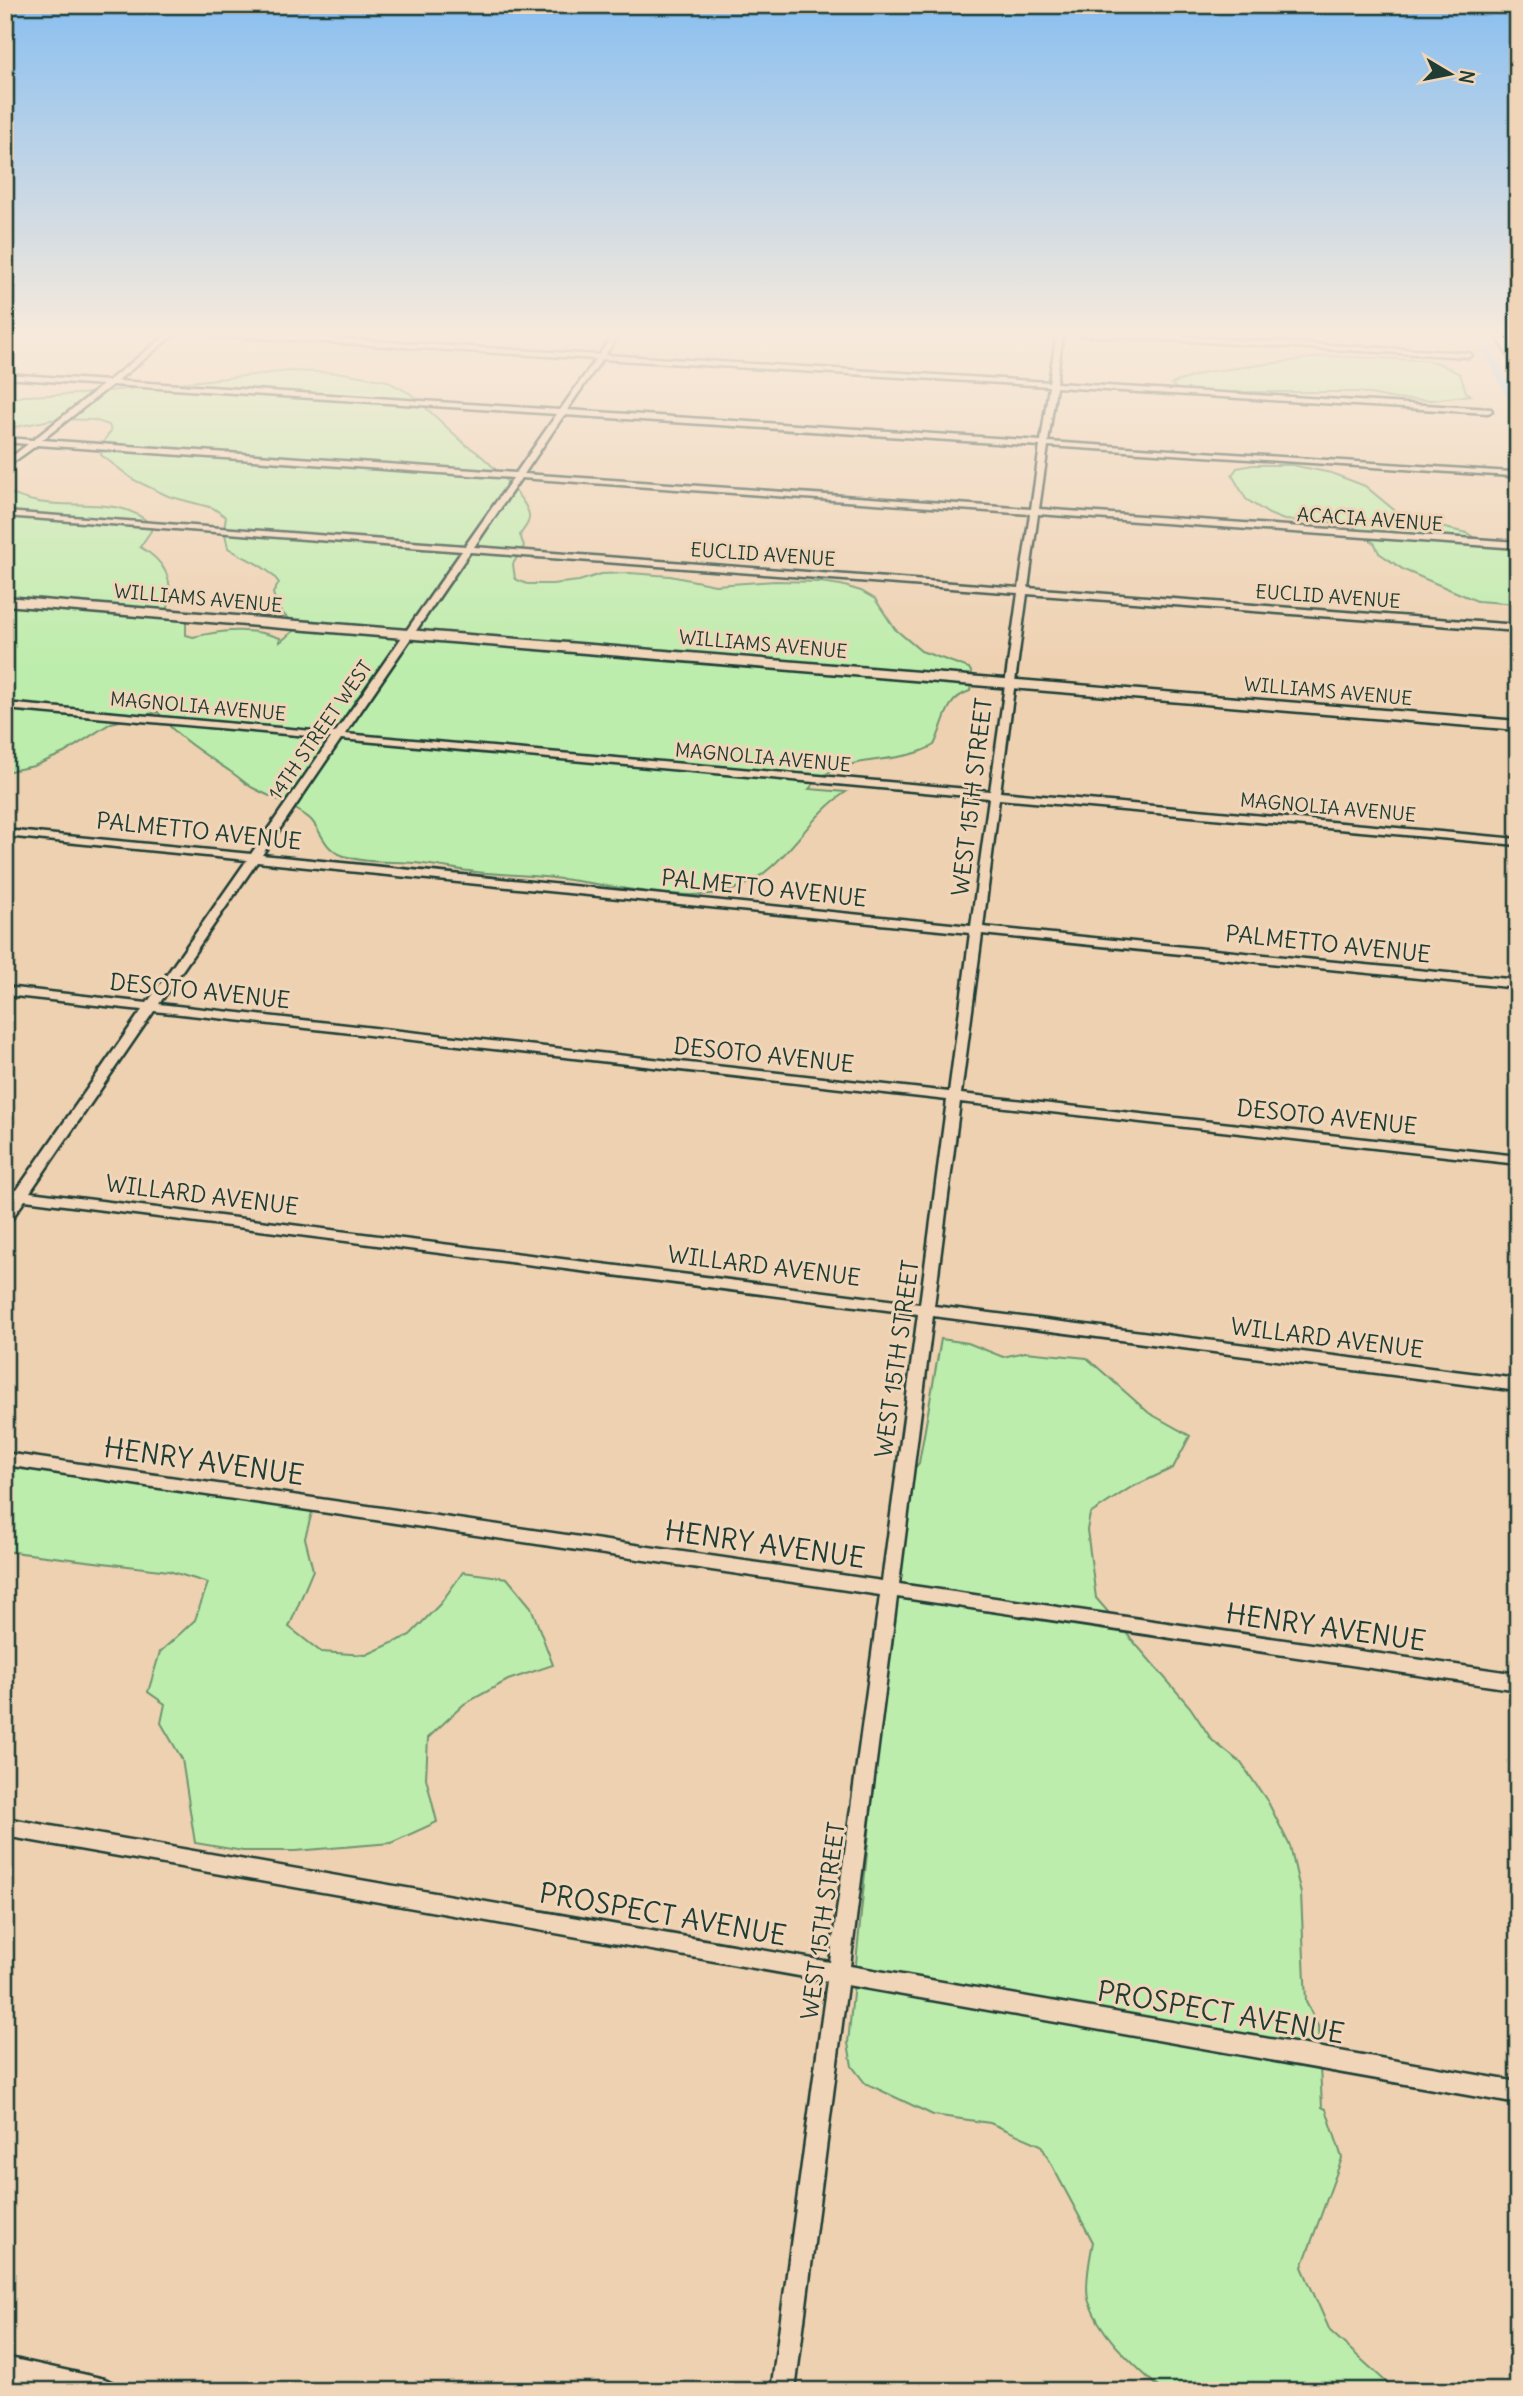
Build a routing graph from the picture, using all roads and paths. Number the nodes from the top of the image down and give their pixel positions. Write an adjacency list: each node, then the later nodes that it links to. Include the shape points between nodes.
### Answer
1 (1045, 444): 9 (street, WEST 15TH STREET)
2 (33, 445): 6 (street)
3 (77, 445): 8 (street, ACACIA AVENUE)
4 (538, 445): 8 (street, 14TH STREET WEST)
5 (1058, 445): 7 (street)
6 (5, 467)
7 (1511, 474)
8 (517, 475): 9 (street, ACACIA AVENUE); 12 (street, 14TH STREET WEST)
9 (1035, 512): 11 (street, ACACIA AVENUE); 13 (street, WEST 15TH STREET)
10 (5, 514): 12 (street, EUCLID AVENUE)
11 (1518, 545)
12 (466, 549): 13 (street, EUCLID AVENUE); 16 (street, 14TH STREET WEST)
13 (1023, 591): 15 (street, EUCLID AVENUE); 17 (street, WEST 15TH STREET)
14 (5, 601): 16 (street, WILLIAMS AVENUE)
15 (1518, 628)
16 (407, 634): 17 (street, WILLIAMS AVENUE); 20 (street, 14TH STREET WEST)
17 (1010, 684): 19 (street, WILLIAMS AVENUE); 21 (street, WEST 15TH STREET)
18 (5, 706): 20 (street, MAGNOLIA AVENUE)
19 (1518, 726)
20 (337, 736): 21 (street, MAGNOLIA AVENUE); 24 (street, 14TH STREET WEST)
21 (996, 795): 23 (street, MAGNOLIA AVENUE); 25 (street, WEST 15TH STREET)
22 (5, 833): 24 (street, PALMETTO AVENUE)
23 (1518, 842)
24 (253, 858): 25 (street, PALMETTO AVENUE); 28 (street, 14TH STREET WEST)
25 (978, 930): 26 (street, PALMETTO AVENUE); 29 (street, WEST 15TH STREET)
26 (1518, 984)
27 (5, 991): 28 (street, DESOTO AVENUE)
28 (150, 1007): 29 (street, DESOTO AVENUE); 31 (street, 14TH STREET WEST)
29 (955, 1097): 30 (street, DESOTO AVENUE); 33 (street, WEST 15TH STREET)
30 (1518, 1160)
31 (13, 1194): 32 (street, 14TH STREET WEST); 33 (street, WILLARD AVENUE)
32 (5, 1218)
33 (926, 1310): 34 (street, WILLARD AVENUE); 36 (street, WEST 15TH STREET)
34 (1518, 1385)
35 (5, 1459): 36 (street, HENRY AVENUE)
36 (890, 1589): 37 (street, HENRY AVENUE); 39 (street, WEST 15TH STREET)
37 (1518, 1682)
38 (5, 1826): 39 (street, PROSPECT AVENUE)
39 (838, 1973): 40 (street, PROSPECT AVENUE); 43 (street, WEST 15TH STREET)
40 (1518, 2093)
41 (5, 2369): 42 (street)
42 (105, 2391)
43 (783, 2391)

